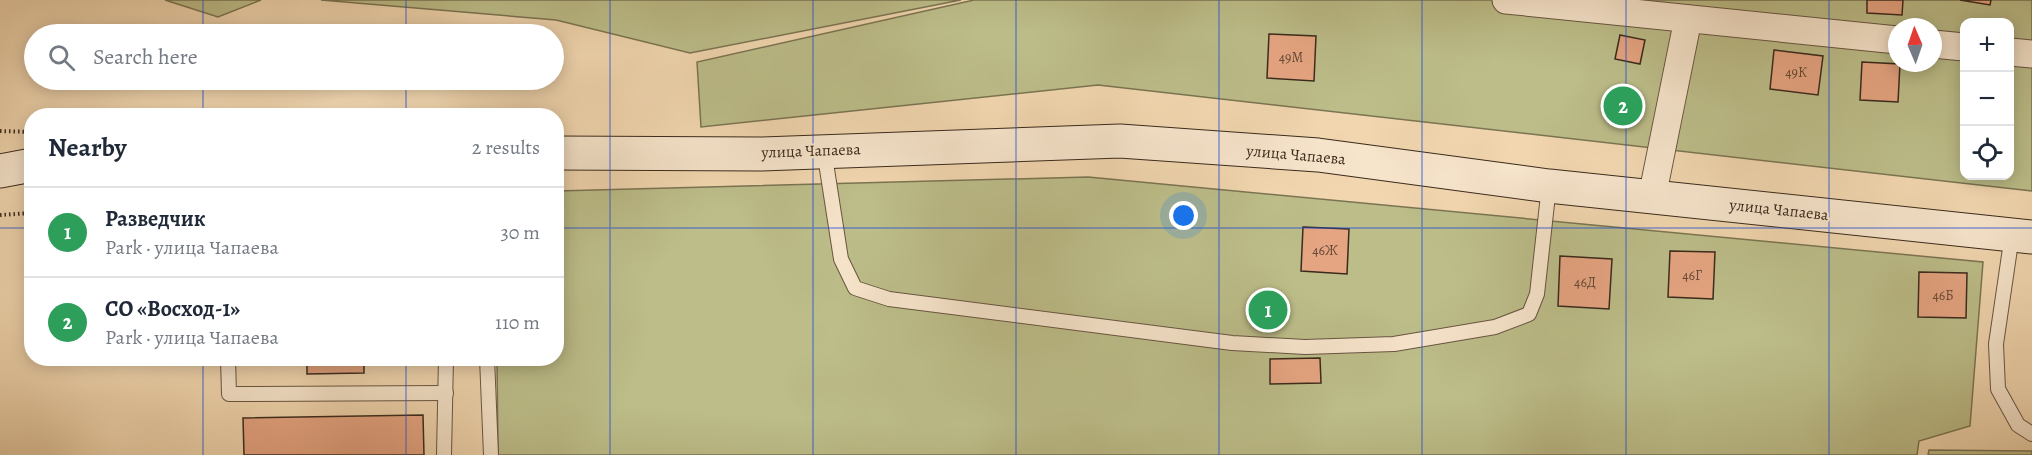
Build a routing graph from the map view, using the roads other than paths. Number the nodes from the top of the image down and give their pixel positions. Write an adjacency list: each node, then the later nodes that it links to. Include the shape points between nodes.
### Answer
1 (1506, 0): 2 (street)
2 (1688, 19): 3 (street); 13 (street)
3 (1888, 39)
4 (1942, 45): 5 (street)
5 (1960, 47)
6 (2014, 52): 7 (street)
7 (2032, 54)
8 (824, 150): 9 (street, улица Чапаева, via 761,154); 12 (street, улица Чапаева, via 1120,141 1318,155); 12 (lane, via 841,259 855,288 889,299 1232,343 1305,347 1394,344 1495,327 1529,314 1537,294)
9 (564, 153)
10 (24, 166): 11 (street)
11 (0, 171)
12 (1549, 186): 13 (street, улица Чапаева)
13 (1652, 197): 14 (street, улица Чапаева)
14 (2022, 236): 19 (lane, via 1996,344 1998,389 2018,425)
15 (228, 366): 18 (lane, via 229,394)
16 (446, 366): 18 (lane)
17 (487, 366): 21 (lane)
18 (446, 393): 20 (lane)
19 (2032, 434)
20 (444, 455)
21 (491, 455)

